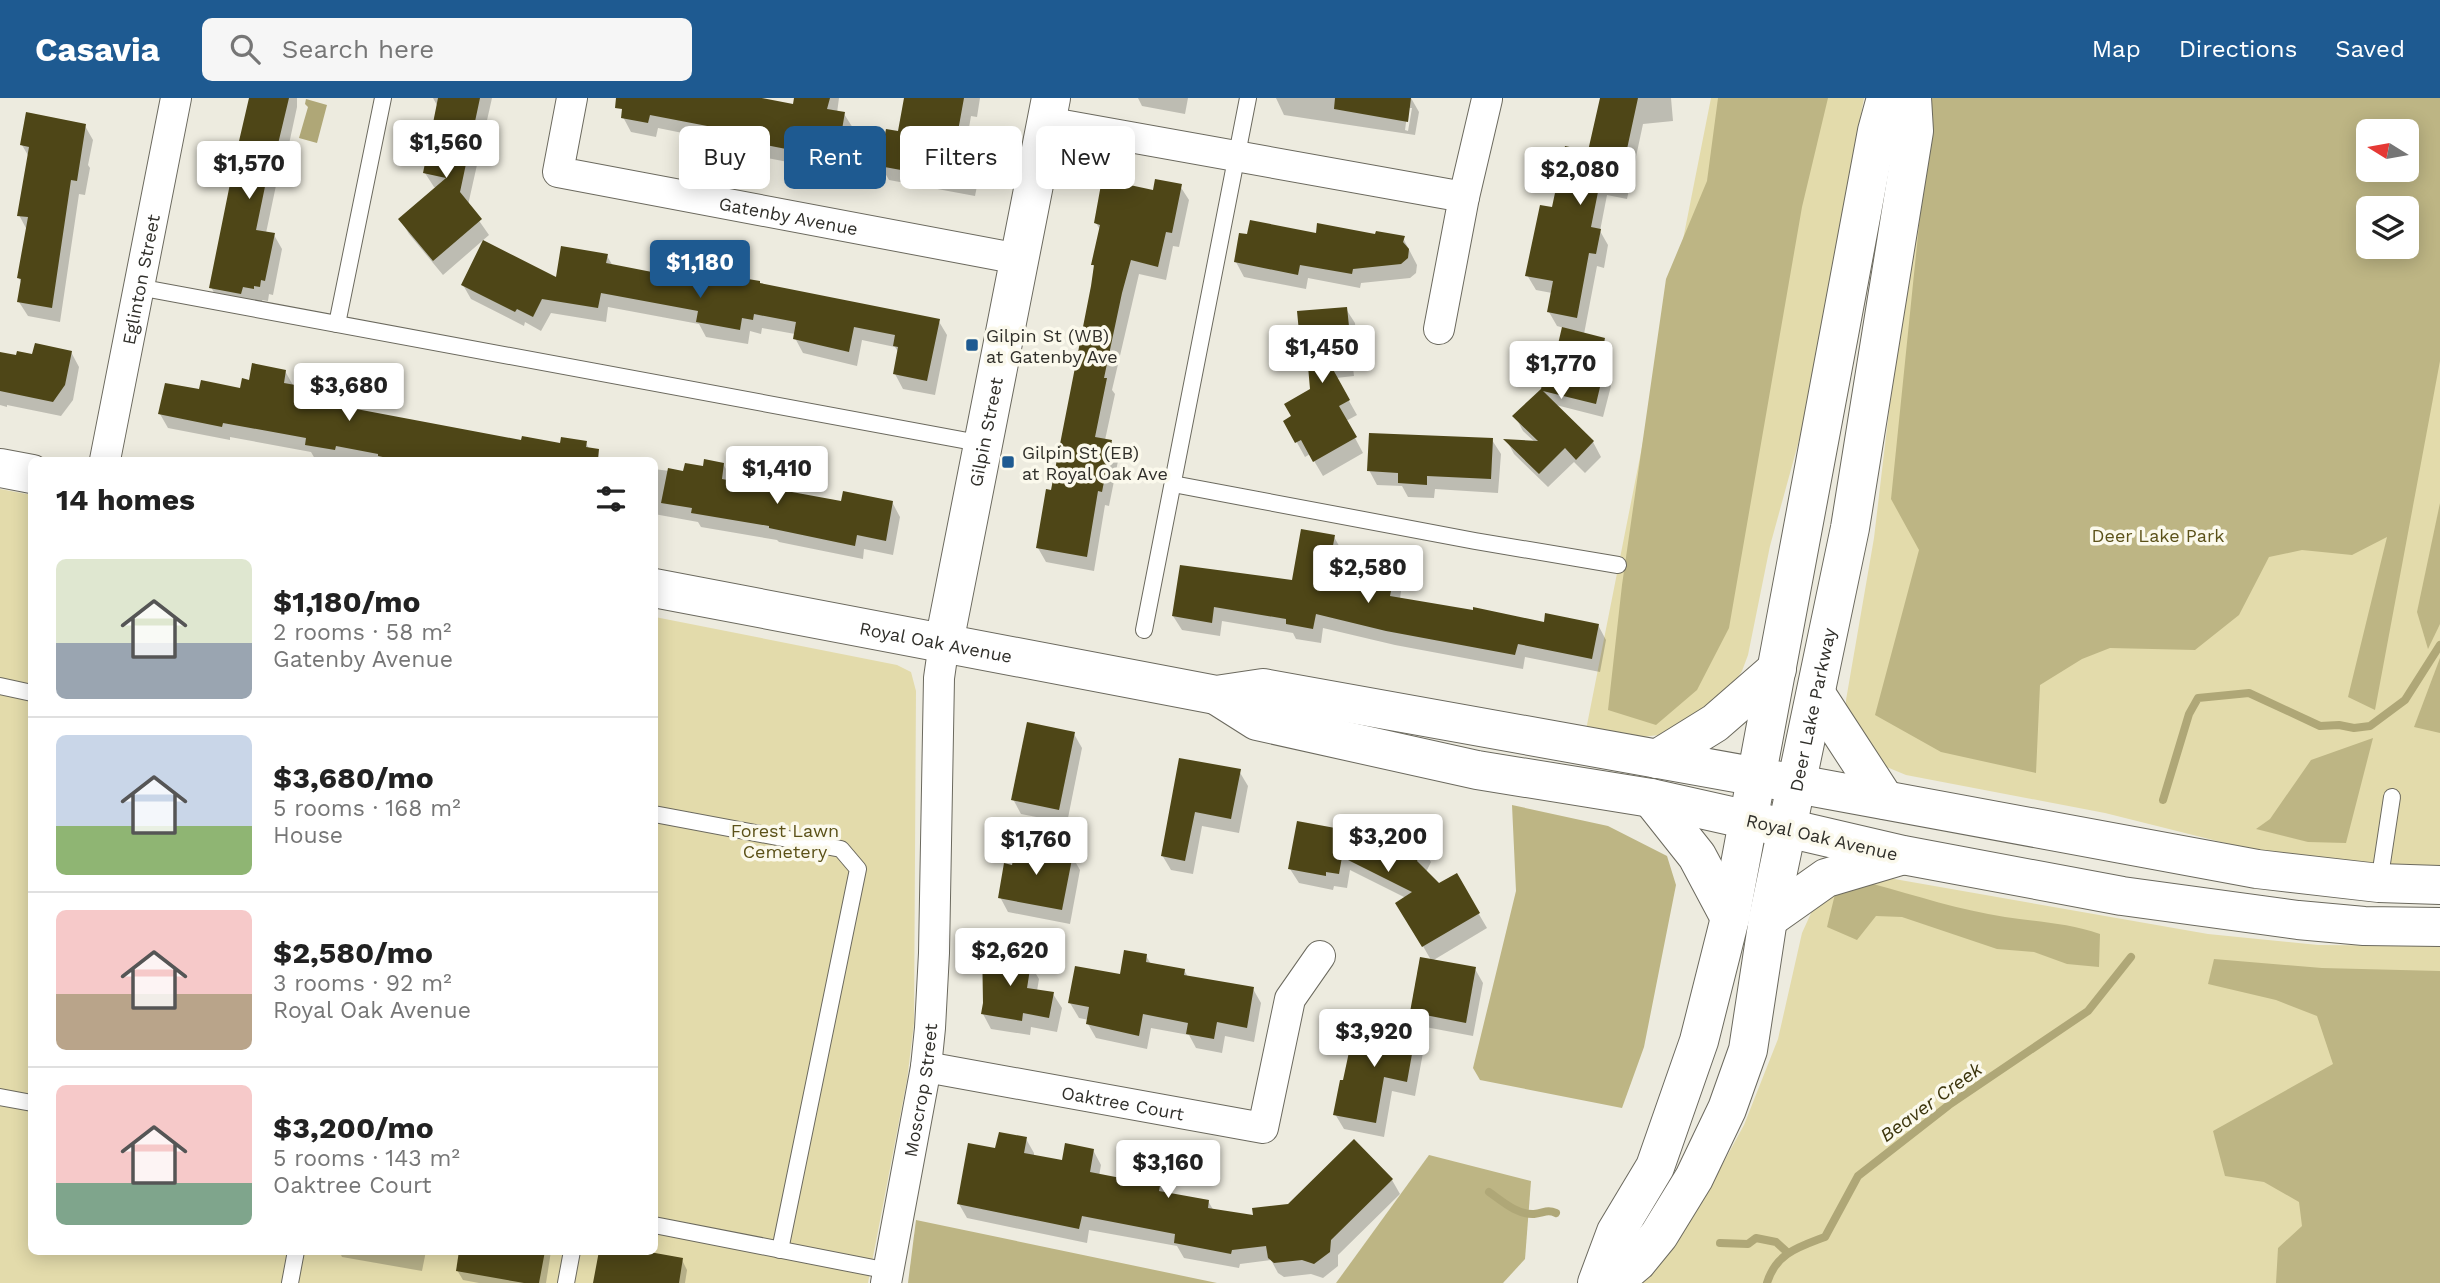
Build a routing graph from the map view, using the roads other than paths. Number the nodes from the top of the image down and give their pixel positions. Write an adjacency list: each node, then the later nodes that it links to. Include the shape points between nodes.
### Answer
1 (176, 98): 12 (street, Eglinton Street)
2 (383, 98): 13 (lane)
3 (572, 98): 11 (street, Gatenby Avenue, via 558,172)
4 (1248, 98): 9 (lane)
5 (1886, 98): 24 (main road)
6 (1912, 98): 27 (main road, Deer Lake Parkway, via 1914,131 1850,528)
7 (1487, 99): 10 (street)
8 (1049, 110): 9 (street); 11 (main road, Gilpin Street)
9 (1236, 156): 10 (street); 19 (lane)
10 (1464, 197): 14 (street)
11 (1019, 259): 15 (main road, Gilpin Street)
12 (138, 287): 13 (lane); 16 (street, Eglinton Street)
13 (337, 324): 15 (lane)
14 (1439, 329)
15 (984, 444): 23 (main road, Gilpin Street)
16 (106, 457)
17 (0, 468): 18 (main road)
18 (28, 473)
19 (1173, 484): 20 (lane); 22 (lane)
20 (1618, 565)
21 (658, 589): 23 (main road, Royal Oak Avenue)
22 (1144, 630)
23 (944, 643): 28 (main road, Royal Oak Avenue); 45 (street, Moscrop Street, via 939,678 934,953)
24 (1777, 669): 29 (main road, via 1715,723); 30 (main road)
25 (0, 686): 26 (lane)
26 (28, 691)
27 (1816, 694): 31 (main road, Deer Lake Parkway); 34 (main road)
28 (1216, 695): 29 (main road, Royal Oak Avenue, via 1263,688); 33 (main road, Royal Oak Avenue, via 1258,720 1477,770)
29 (1657, 759): 30 (main road, Royal Oak Avenue)
30 (1756, 777): 31 (main road, Royal Oak Avenue); 36 (main road)
31 (1797, 784): 34 (main road, Royal Oak Avenue); 37 (main road, Deer Lake Parkway)
32 (2392, 797): 39 (lane)
33 (1651, 799): 36 (main road, Royal Oak Avenue); 41 (main road, via 1697,856)
34 (1885, 800): 39 (main road, Royal Oak Avenue, via 2257,869)
35 (658, 815): 49 (lane, via 841,849 858,869)
36 (1749, 820): 37 (main road, Royal Oak Avenue); 41 (main road)
37 (1787, 828): 38 (main road, Royal Oak Avenue); 42 (main road, Deer Lake Parkway)
38 (1903, 855): 42 (main road, via 1826,878); 43 (main road, Royal Oak Avenue, via 2122,896 2298,920)
39 (2379, 883): 40 (main road, Royal Oak Avenue)
40 (2440, 885)
41 (1730, 918): 55 (main road, via 1699,1041 1655,1167 1616,1232)
42 (1768, 919): 56 (main road, Deer Lake Parkway, via 1748,1050 1727,1109 1694,1178 1659,1235)
43 (2440, 927)
44 (1320, 957): 45 (street, Oaktree Court, via 1290,999 1263,1128)
45 (926, 1067): 52 (street, Moscrop Street)
46 (0, 1097): 47 (lane)
47 (28, 1102)
48 (658, 1225): 49 (lane)
49 (780, 1250): 52 (lane)
50 (295, 1255): 53 (lane)
51 (571, 1255): 54 (lane)
52 (888, 1277)
53 (290, 1283)
54 (566, 1283)
55 (1597, 1283)
56 (1612, 1283)

